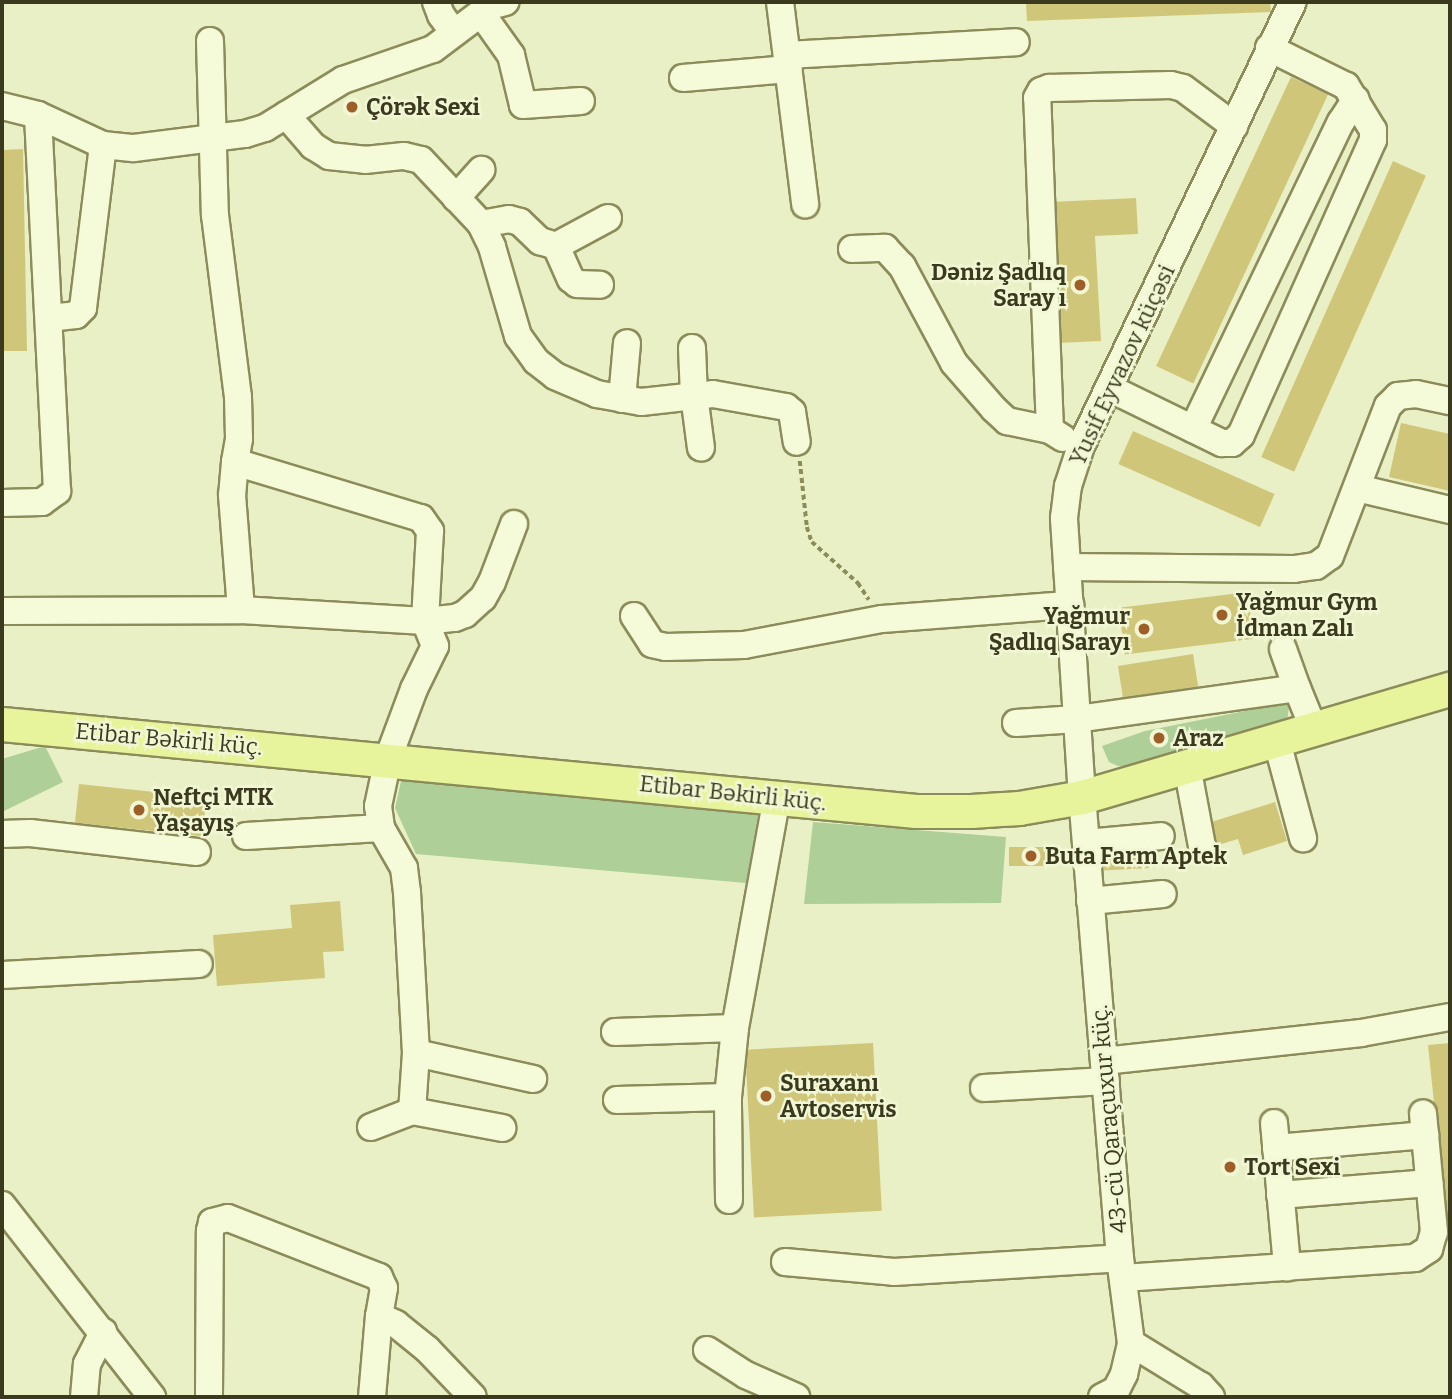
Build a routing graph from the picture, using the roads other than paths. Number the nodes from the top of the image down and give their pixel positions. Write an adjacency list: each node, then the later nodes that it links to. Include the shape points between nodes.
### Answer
1 (436, 2): 5 (street)
2 (779, 2): 9 (street)
3 (1293, 2): 8 (street, Yusif Eyvazov küçəsi)
4 (493, 7): 5 (street); 12 (street, via 523,105)
5 (454, 33): 15 (street, via 408,60 334,85)
6 (209, 41): 17 (street)
7 (1016, 43): 9 (street)
8 (1269, 48): 11 (street, via 1331,77); 16 (street, Yusif Eyvazov küçəsi)
9 (788, 62): 10 (street); 21 (street)
10 (683, 78)
11 (1356, 99): 34 (street); 34 (street, via 1373,130 1373,140 1241,435 1232,443 1222,443)
12 (581, 101)
13 (2, 106): 14 (street)
14 (38, 115): 18 (street); 27 (street)
15 (286, 115): 17 (street, via 265,128); 20 (street, via 313,146 329,156 421,160)
16 (1234, 126): 30 (street, Yusif Eyvazov küçəsi); 35 (street, via 1183,88 1171,85 1041,91 1037,98)
17 (213, 138): 18 (street, via 134,148); 39 (street, via 215,215 238,397)
18 (103, 145): 27 (street, via 83,308 76,315)
19 (481, 170): 20 (street)
20 (456, 198): 23 (street)
21 (805, 204)
22 (608, 218): 24 (street)
23 (481, 223): 24 (street, via 520,222 540,241); 32 (street, via 513,324 536,361 574,386)
24 (556, 246): 26 (street, via 571,279 577,284)
25 (852, 249): 35 (street, via 885,248 902,266 970,384 1007,421)
26 (600, 285)
27 (50, 318): 41 (street, via 57,491 42,502)
28 (627, 343): 32 (street)
29 (692, 348): 31 (street)
30 (1109, 388): 34 (street); 38 (street, Yusif Eyvazov küçəsi)
31 (694, 395): 32 (street, via 641,402); 36 (street, via 786,407 792,412); 37 (street)
32 (622, 399)
33 (1450, 401): 40 (street, via 1416,394 1393,401)
34 (1193, 429)
35 (1050, 430): 38 (street)
36 (797, 442)
37 (701, 448)
38 (1080, 449): 44 (street, Yusif Eyvazov küçəsi, via 1065,502)
39 (235, 463): 46 (street, via 232,495); 49 (street, via 421,518 428,524 430,553)
40 (1357, 488): 42 (street); 44 (street, via 1330,556 1316,566)
41 (2, 503)
42 (1450, 510)
43 (514, 523): 49 (street, via 492,582 475,607 455,618)
44 (1067, 567): 45 (street, Yusif Eyvazov küçəsi)
45 (1070, 605): 48 (street, via 882,619 744,645 666,647 652,644); 53 (street, Yusif Eyvazov küçəsi)
46 (241, 610): 47 (street); 49 (street)
47 (2, 611)
48 (634, 616)
49 (425, 621): 58 (street, via 435,646)
50 (1283, 649): 51 (street)
51 (1297, 688): 53 (street); 56 (street)
52 (1450, 689): 56 (main road, Etibar Bəkirli küç.)
53 (1077, 719): 54 (street); 60 (street, Yusif Eyvazov küçəsi)
54 (1016, 723)
55 (2, 724): 58 (main road, Etibar Bəkirli küç.)
56 (1313, 727): 57 (main road, Etibar Bəkirli küç.)
57 (1276, 738): 59 (main road, Etibar Bəkirli küç.); 66 (street)
58 (388, 758): 61 (main road, Etibar Bəkirli küç.); 62 (street, via 378,806)
59 (1187, 766): 60 (main road, Etibar Bəkirli küç.); 68 (street)
60 (1082, 797): 61 (main road, Etibar Bəkirli küç., via 971,811 916,811); 67 (street, 43-cü Qaraçuxur küç.)
61 (777, 798): 74 (street)
62 (381, 828): 64 (street); 77 (street, via 404,868)
63 (2, 834): 69 (street, via 30,833)
64 (246, 836)
65 (1161, 836): 67 (street)
66 (1303, 838)
67 (1086, 843): 71 (street, 43-cü Qaraçuxur küç.)
68 (1202, 846)
69 (197, 852)
70 (1163, 894): 71 (street)
71 (1090, 901): 78 (street, 43-cü Qaraçuxur küç.)
72 (199, 964): 73 (street)
73 (2, 975)
74 (738, 1016): 76 (street); 81 (street)
75 (1450, 1017): 78 (street)
76 (615, 1032)
77 (416, 1054): 79 (street); 83 (street)
78 (1105, 1071): 80 (street); 92 (street, 43-cü Qaraçuxur küç.)
79 (533, 1079)
80 (984, 1088)
81 (728, 1097): 82 (street); 88 (street)
82 (618, 1100)
83 (412, 1111): 84 (street); 85 (street)
84 (371, 1127)
85 (502, 1128)
86 (1430, 1183): 87 (street); 87 (street, via 1424,1124 1275,1135); 91 (street, via 1434,1232 1429,1249 1415,1258)
87 (1280, 1195): 91 (street)
88 (729, 1199)
89 (2, 1205): 94 (street)
90 (785, 1262): 92 (street, via 894,1272)
91 (1287, 1266): 92 (street)
92 (1121, 1268): 95 (street, 43-cü Qaraçuxur küç.)
93 (379, 1316): 99 (street, via 384,1288 379,1277 250,1226 219,1219 210,1231); 100 (street); 101 (street, via 427,1349)
94 (103, 1332): 97 (street, via 87,1364); 98 (street)
95 (1130, 1343): 103 (street, 43-cü Qaraçuxur küç., via 1125,1374 1116,1390); 104 (street, via 1201,1386)
96 (707, 1350): 102 (street, via 746,1375)
97 (84, 1397)
98 (152, 1397)
99 (209, 1397)
100 (372, 1397)
101 (473, 1397)
102 (796, 1397)
103 (1102, 1397)
104 (1211, 1397)

